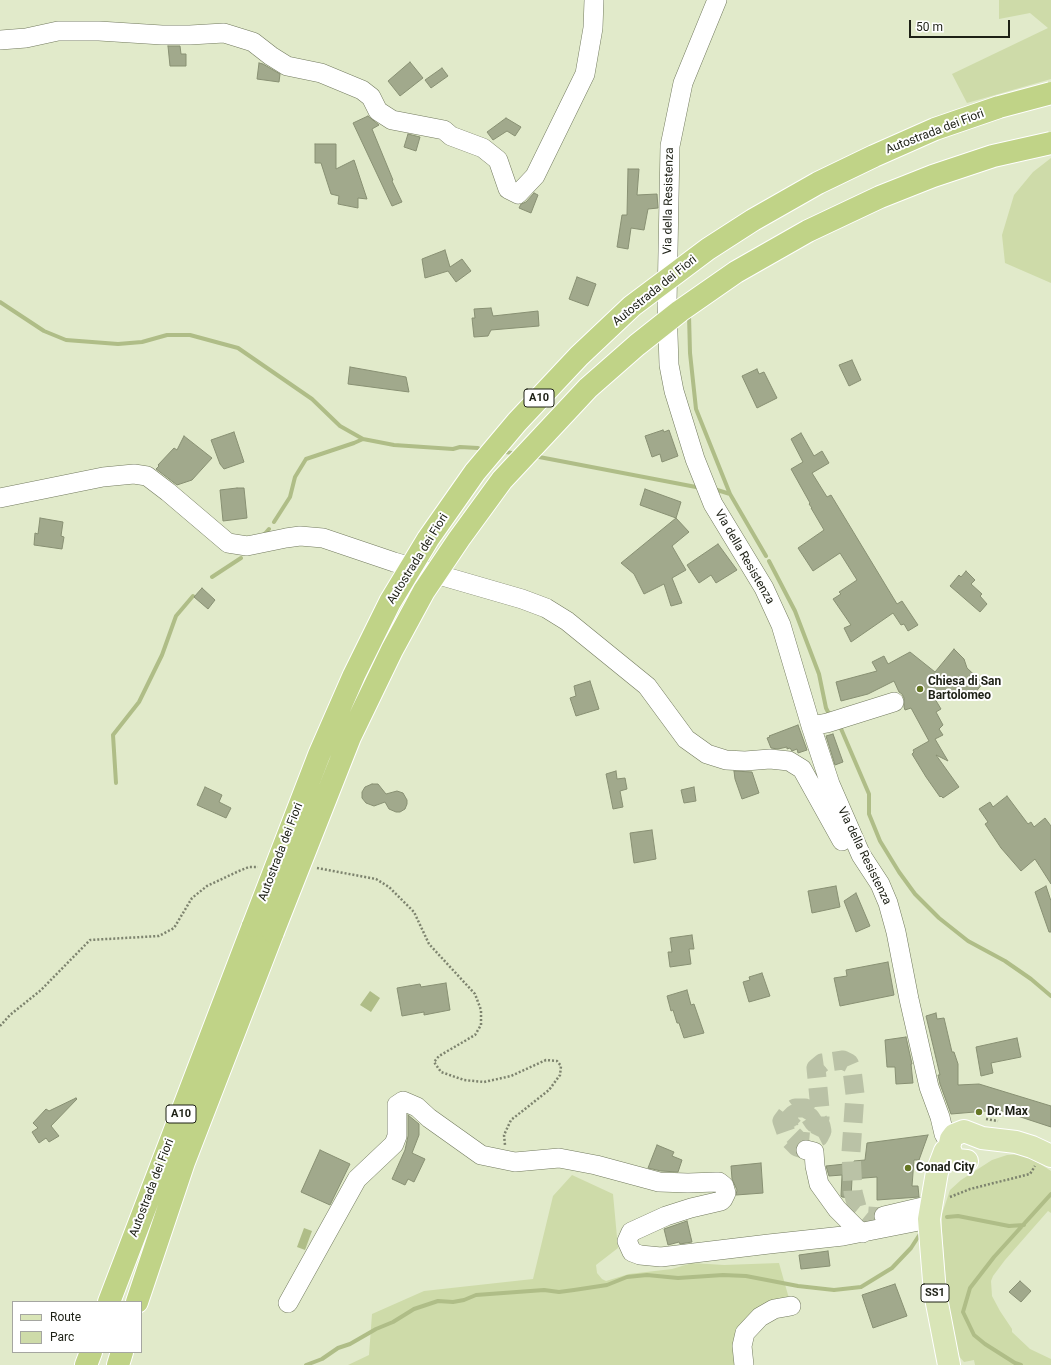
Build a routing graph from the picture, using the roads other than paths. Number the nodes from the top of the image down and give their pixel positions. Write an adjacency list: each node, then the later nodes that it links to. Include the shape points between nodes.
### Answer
1 (594, 0): 3 (street, via 593,28 585,74 535,176 518,194 508,189 498,160 483,148 451,136 444,130 392,120 378,111 371,97 362,90 321,73 287,66 253,42 224,33 190,36 58,31 26,38)
2 (717, 0): 8 (street, Via della Resistenza, via 683,83 670,146 667,304 669,366 695,459 712,504 764,588 782,625)
3 (0, 40)
4 (1051, 93): 9 (highway, Autostrada dei Fiori / A10, bridge, via 999,107 935,129 818,183 708,249 632,306 579,356 517,422 475,472 428,539 390,602 354,675 323,747)
5 (1051, 143): 9 (highway, Autostrada dei Fiori / A10, bridge, via 993,156 933,176 880,197 808,231 736,272 680,311 588,388 502,480 424,591 350,737)
6 (0, 498): 10 (street, via 103,476 146,476 228,543 247,546 300,536 323,538 546,608 567,621 646,686 686,739 707,754 726,760 789,761 802,769 874,896 884,927 889,933)
7 (894, 702): 8 (street)
8 (819, 724): 10 (street, Via della Resistenza, via 830,784 861,855 880,884)
9 (263, 929): 19 (highway, Autostrada dei Fiori / A10); 20 (highway, Autostrada dei Fiori / A10)
10 (896, 932): 11 (street, Via della Resistenza, via 929,1087)
11 (954, 1136): 12 (main road); 14 (main road, via 953,1157 957,1160); 16 (main road, SS1, via 937,1172)
12 (1015, 1142): 14 (main road); 15 (main road, via 1032,1147)
13 (806, 1150): 18 (street, via 814,1152 819,1184 837,1209)
14 (971, 1159): 16 (main road, via 948,1175)
15 (1044, 1160)
16 (931, 1206): 17 (street); 18 (street); 28 (main road, SS1, via 935,1293)
17 (882, 1217)
18 (863, 1233): 21 (street, via 661,1257 640,1255 632,1252 627,1241 630,1232 666,1216 721,1201 726,1193 724,1186 719,1182 659,1182 559,1158 515,1162 482,1155 417,1107 403,1101 397,1105 397,1136 394,1144 357,1179)
19 (109, 1301)
20 (137, 1301)
21 (288, 1303)
22 (791, 1306): 27 (street, via 774,1309 760,1317 745,1333 742,1346)
23 (90, 1353): 25 (highway)
24 (122, 1353): 26 (highway)
25 (86, 1365)
26 (118, 1365)
27 (744, 1365)
28 (949, 1365)

